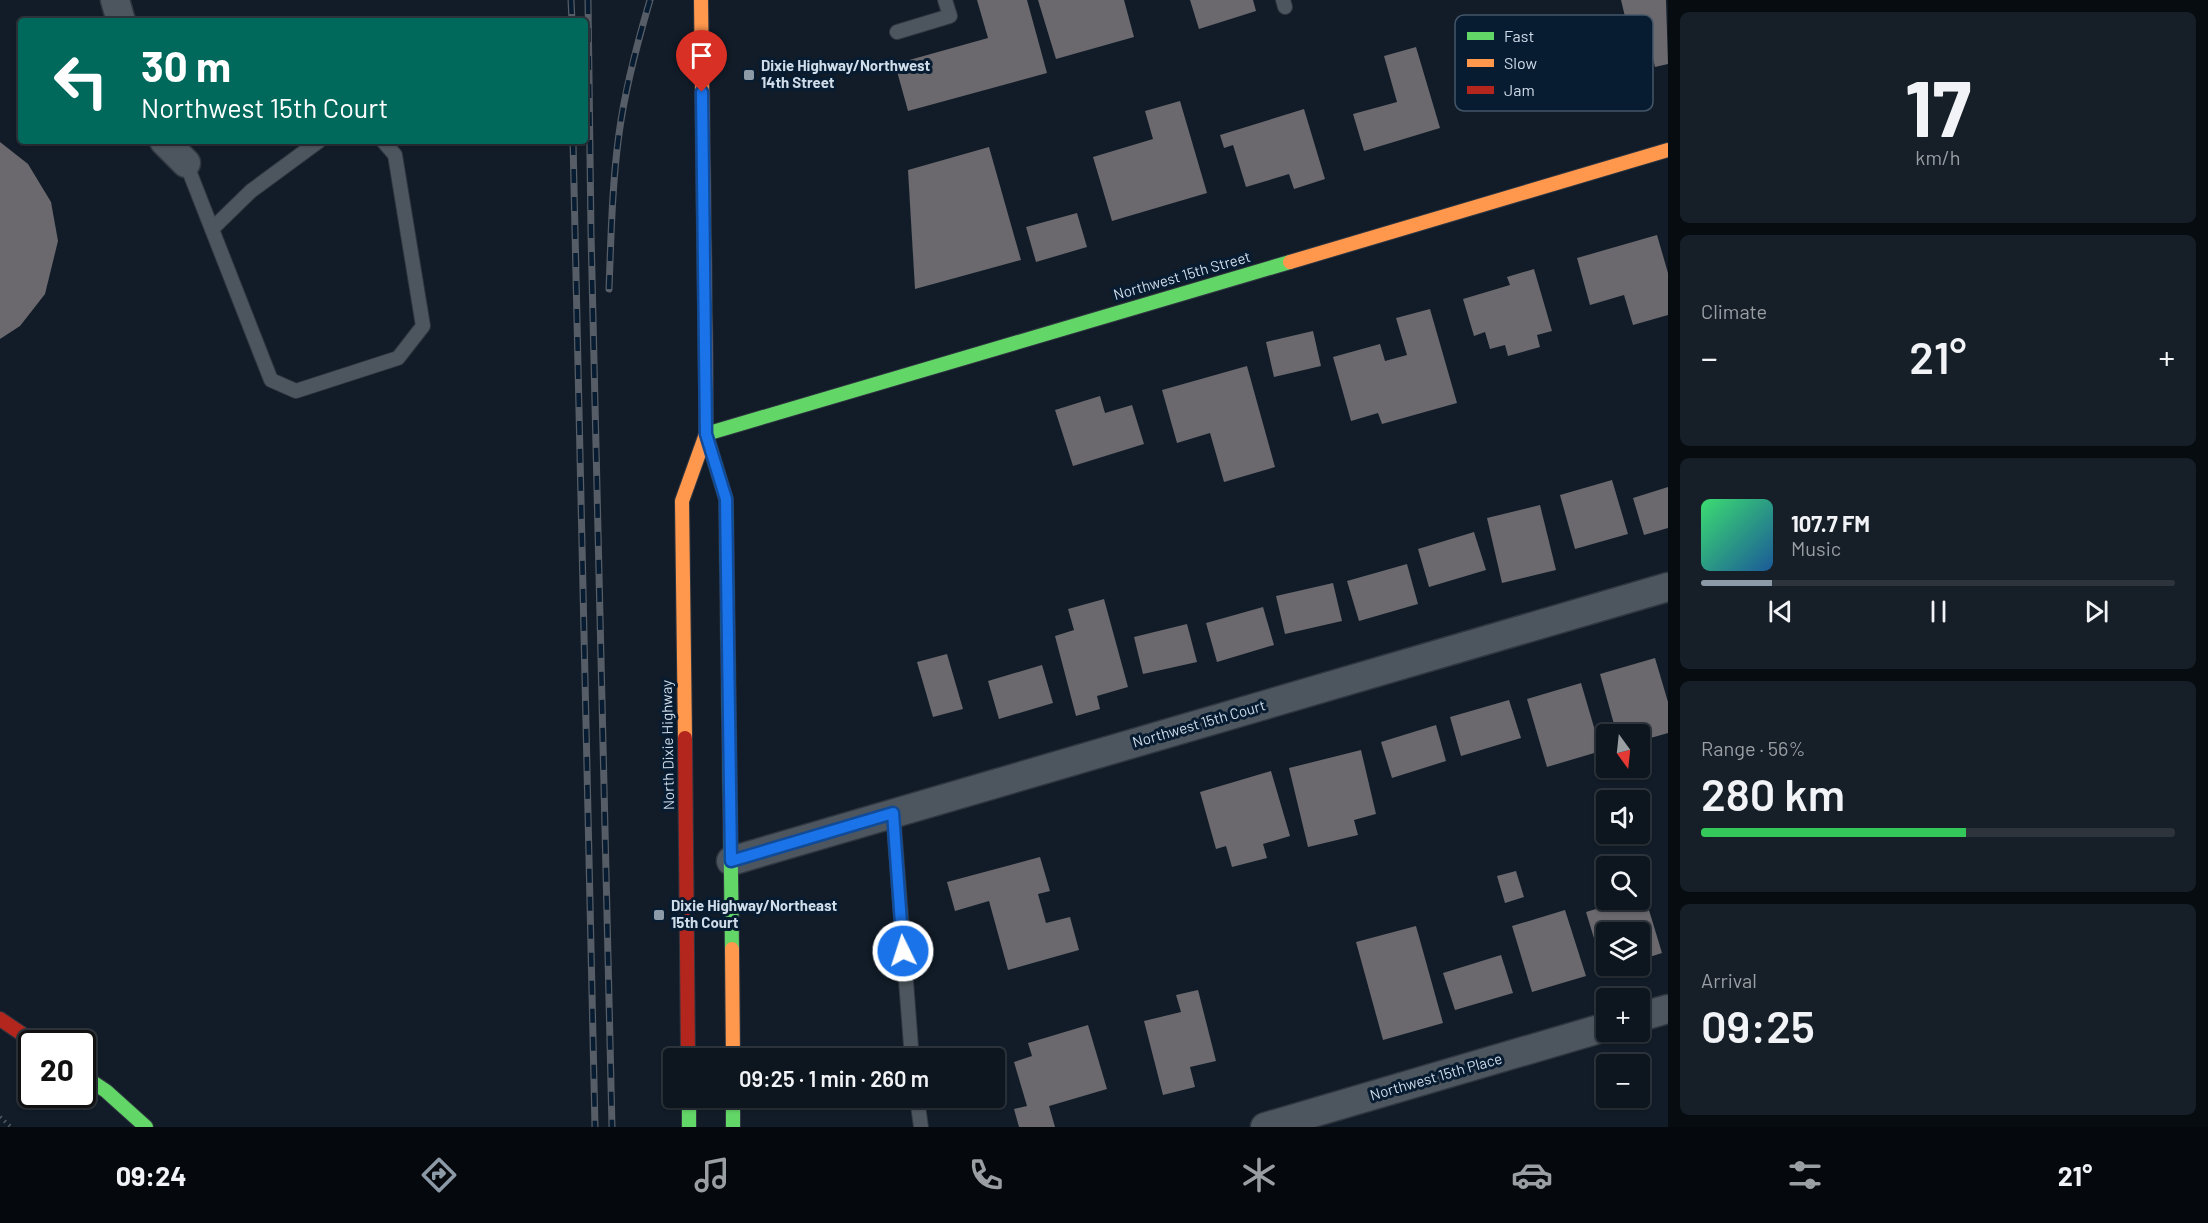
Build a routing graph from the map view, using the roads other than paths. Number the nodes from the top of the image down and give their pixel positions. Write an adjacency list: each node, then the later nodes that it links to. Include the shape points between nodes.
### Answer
1 (115, 0): 4 (street)
2 (701, 0): 12 (main road, North Dixie Highway)
3 (945, 0): 5 (lane, via 950,16)
4 (120, 18)
5 (897, 32)
6 (167, 144): 10 (street)
7 (315, 144): 11 (lane, via 251,191)
8 (385, 144): 11 (lane, via 395,155 423,326 398,358 296,391 271,380)
9 (1668, 150): 12 (main road, Northwest 15th Street)
10 (186, 163): 11 (lane)
11 (212, 229)
12 (706, 434): 15 (main road, North Dixie Highway, via 726,499); 21 (main road, North Dixie Highway, via 682,501)
13 (1668, 587): 14 (street, Northwest 15th Court)
14 (893, 813): 15 (street, Northwest 15th Court); 23 (lane)
15 (731, 861): 22 (main road, North Dixie Highway)
16 (1668, 1009): 17 (street)
17 (1650, 1014)
18 (0, 1019): 20 (main road)
19 (1596, 1030): 32 (street, Northwest 15th Place)
20 (18, 1031)
21 (688, 1048)
22 (733, 1048)
23 (911, 1048)
24 (96, 1084): 28 (main road)
25 (689, 1108): 29 (main road)
26 (733, 1108): 30 (main road)
27 (918, 1108): 31 (lane)
28 (146, 1127)
29 (689, 1127)
30 (733, 1127)
31 (921, 1127)
32 (1265, 1127)

